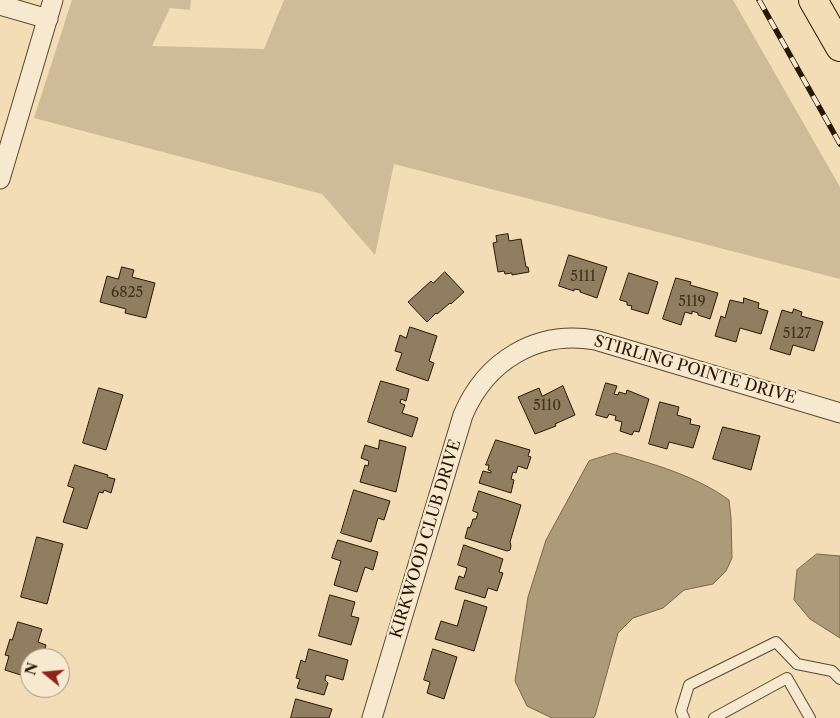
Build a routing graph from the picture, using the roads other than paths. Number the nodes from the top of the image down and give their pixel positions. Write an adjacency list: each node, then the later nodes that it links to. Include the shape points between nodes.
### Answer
1 (53, 0): 4 (street)
2 (813, 0): 5 (main road)
3 (0, 5): 4 (street)
4 (48, 19): 6 (street)
5 (840, 47)
6 (0, 178)
7 (495, 368): 8 (street, STIRLING POINTE DRIVE, via 510,356 542,342 590,339); 10 (street, KIRKWOOD CLUB DRIVE, via 480,384 463,415)
8 (840, 413)
9 (840, 679): 11 (lane, via 832,671 798,664 776,642 688,685 681,711)
10 (372, 718)
11 (684, 718)
12 (714, 718): 13 (lane, via 787,678)
13 (810, 718)

